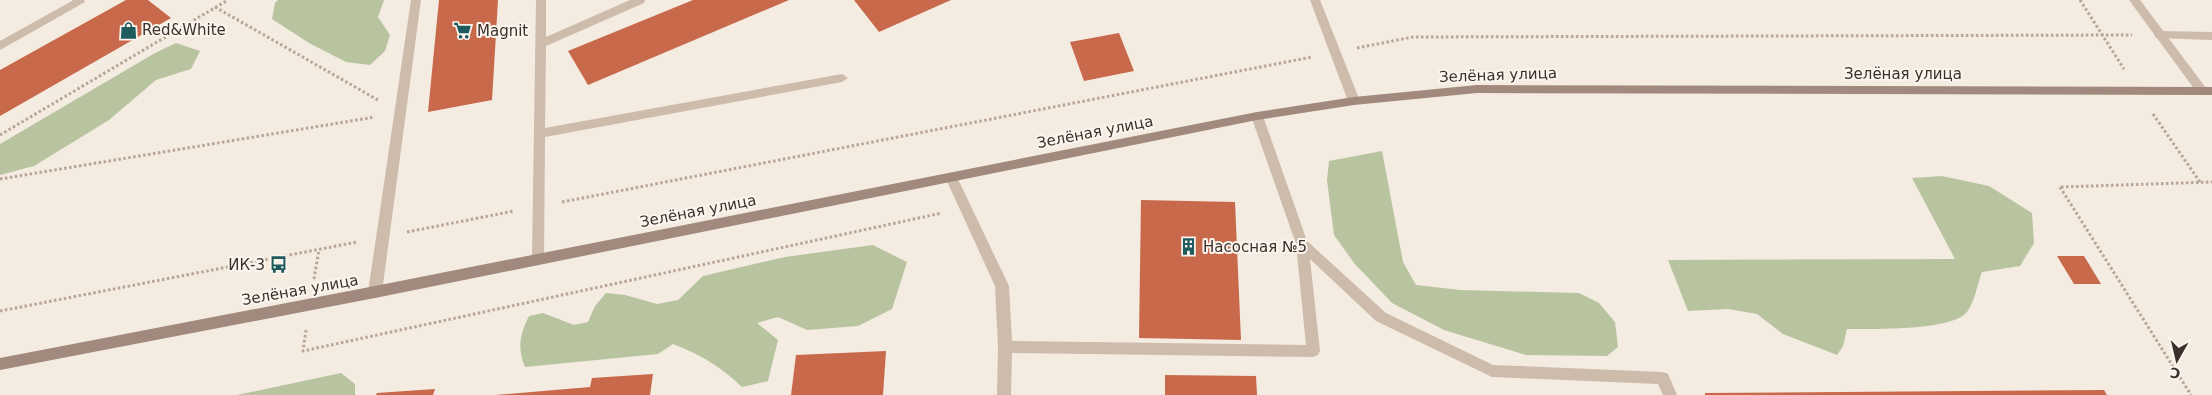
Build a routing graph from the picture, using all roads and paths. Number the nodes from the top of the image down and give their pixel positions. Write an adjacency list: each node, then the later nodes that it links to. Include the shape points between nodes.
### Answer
1 (77, 0): 14 (street, via 80,2)
2 (228, 0): 9 (path)
3 (416, 0): 19 (street)
4 (541, 0): 13 (street)
5 (640, 0): 13 (street)
6 (1315, 0): 15 (street)
7 (2080, 0): 10 (path)
8 (2134, 0): 11 (street)
9 (215, 7): 19 (path); 22 (path)
10 (2104, 35): 11 (path); 15 (path, via 1413,37)
11 (2160, 35): 12 (street); 17 (street)
12 (2212, 36)
13 (540, 44): 21 (street)
14 (0, 46)
15 (1335, 52): 18 (street); 26 (path)
16 (842, 78): 21 (street)
17 (2207, 91): 18 (main road, Зелёная улица, via 1477,89)
18 (1354, 101): 20 (main road, Зелёная улица)
19 (400, 113): 24 (path); 28 (street)
20 (1257, 116): 23 (main road, Зелёная улица); 29 (street)
21 (539, 134): 26 (street)
22 (0, 135)
23 (951, 177): 27 (street); 30 (main road, Зелёная улица)
24 (0, 179)
25 (2212, 182): 38 (path, via 2060,187)
26 (539, 206): 28 (path); 30 (street)
27 (966, 208): 33 (street, via 1002,286); 34 (path)
28 (383, 236): 31 (street); 32 (path)
29 (1302, 244): 33 (street, via 1313,351); 37 (street, via 1381,318 1492,371 1663,378)
30 (538, 259): 31 (main road, Зелёная улица)
31 (375, 292): 35 (main road, Зелёная улица)
32 (0, 311)
33 (1005, 347): 36 (street)
34 (303, 351)
35 (0, 364)
36 (1004, 395)
37 (1670, 395)
38 (2191, 395)

